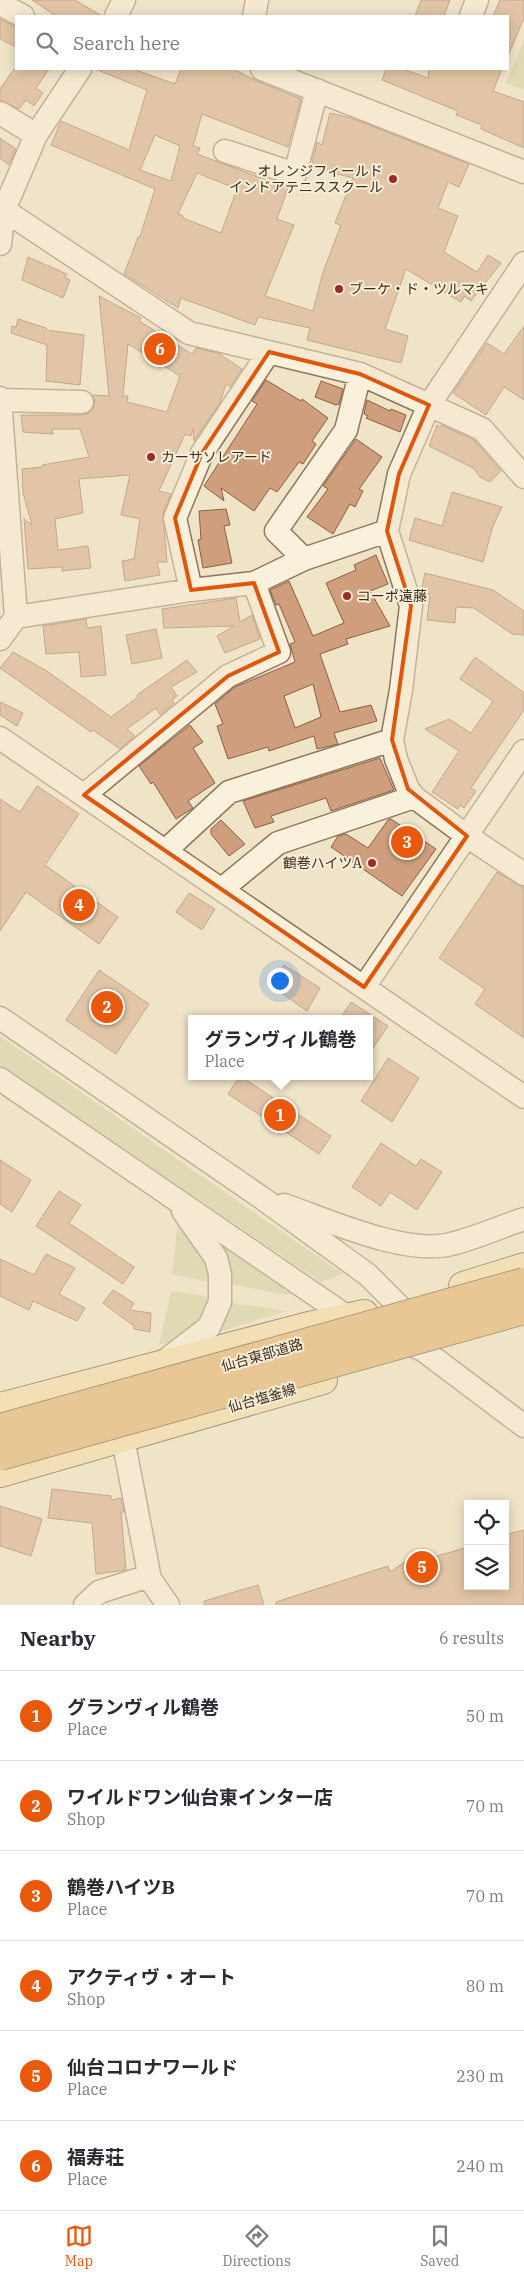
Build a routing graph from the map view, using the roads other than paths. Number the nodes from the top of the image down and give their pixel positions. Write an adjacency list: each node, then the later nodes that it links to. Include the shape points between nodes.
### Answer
1 (257, 0): 5 (street)
2 (477, 0): 6 (street)
3 (0, 4): 4 (street)
4 (21, 15)
5 (254, 15)
6 (471, 15)
7 (79, 70): 11 (street)
8 (265, 70): 9 (street)
9 (317, 90): 12 (street, via 295,174); 13 (street)
10 (0, 113): 11 (street)
11 (36, 135): 14 (street)
12 (225, 151)
13 (524, 172)
14 (4, 210): 15 (street); 17 (street, via 189,333)
15 (0, 244)
16 (524, 263): 21 (street)
17 (269, 352): 18 (street); 27 (street, via 202,453 175,518)
18 (360, 374): 21 (street); 25 (street, via 346,430 276,531)
19 (0, 399): 20 (street); 24 (street)
20 (82, 402)
21 (430, 405): 22 (street, via 482,429); 23 (street, via 398,474)
22 (524, 477)
23 (387, 531): 25 (street); 31 (street, via 411,606)
24 (5, 546): 28 (street)
25 (304, 559): 26 (street)
26 (254, 583): 27 (street); 33 (street, via 280,652 228,676)
27 (191, 590): 28 (street)
28 (10, 610): 29 (street)
29 (0, 639)
30 (0, 738): 33 (street)
31 (392, 740): 34 (street, via 396,759); 36 (street, via 229,792)
32 (524, 751): 35 (street)
33 (84, 795): 36 (street)
34 (414, 797): 35 (street); 38 (street, via 278,843)
35 (467, 836): 37 (street); 39 (street)
36 (166, 850): 38 (street)
37 (524, 874)
38 (222, 889): 39 (street)
39 (364, 987): 42 (street)
40 (0, 1018): 43 (street)
41 (0, 1079): 44 (street)
42 (524, 1097)
43 (262, 1198): 45 (street, via 389,1241 431,1246 450,1245); 48 (street, via 368,1275)
44 (176, 1201): 50 (street); 53 (street, via 216,1258 220,1274 220,1302 209,1327)
45 (524, 1219)
46 (524, 1267): 48 (main road)
47 (524, 1282): 54 (highway, 仙台東部道路, bridge)
48 (398, 1305): 50 (main road); 52 (street)
49 (524, 1310): 57 (highway, 仙台東部道路, bridge)
50 (349, 1318): 52 (street); 53 (main road)
51 (524, 1324): 52 (main road, 仙台塩釜線)
52 (423, 1350): 55 (street); 56 (main road, 仙台塩釜線)
53 (161, 1364): 54 (main road)
54 (0, 1411)
55 (524, 1426)
56 (123, 1438): 58 (main road, 仙台塩釜線); 59 (street)
57 (0, 1456)
58 (0, 1473)
59 (150, 1576): 60 (street, via 99,1592); 61 (street)
60 (85, 1605)
61 (168, 1605)

